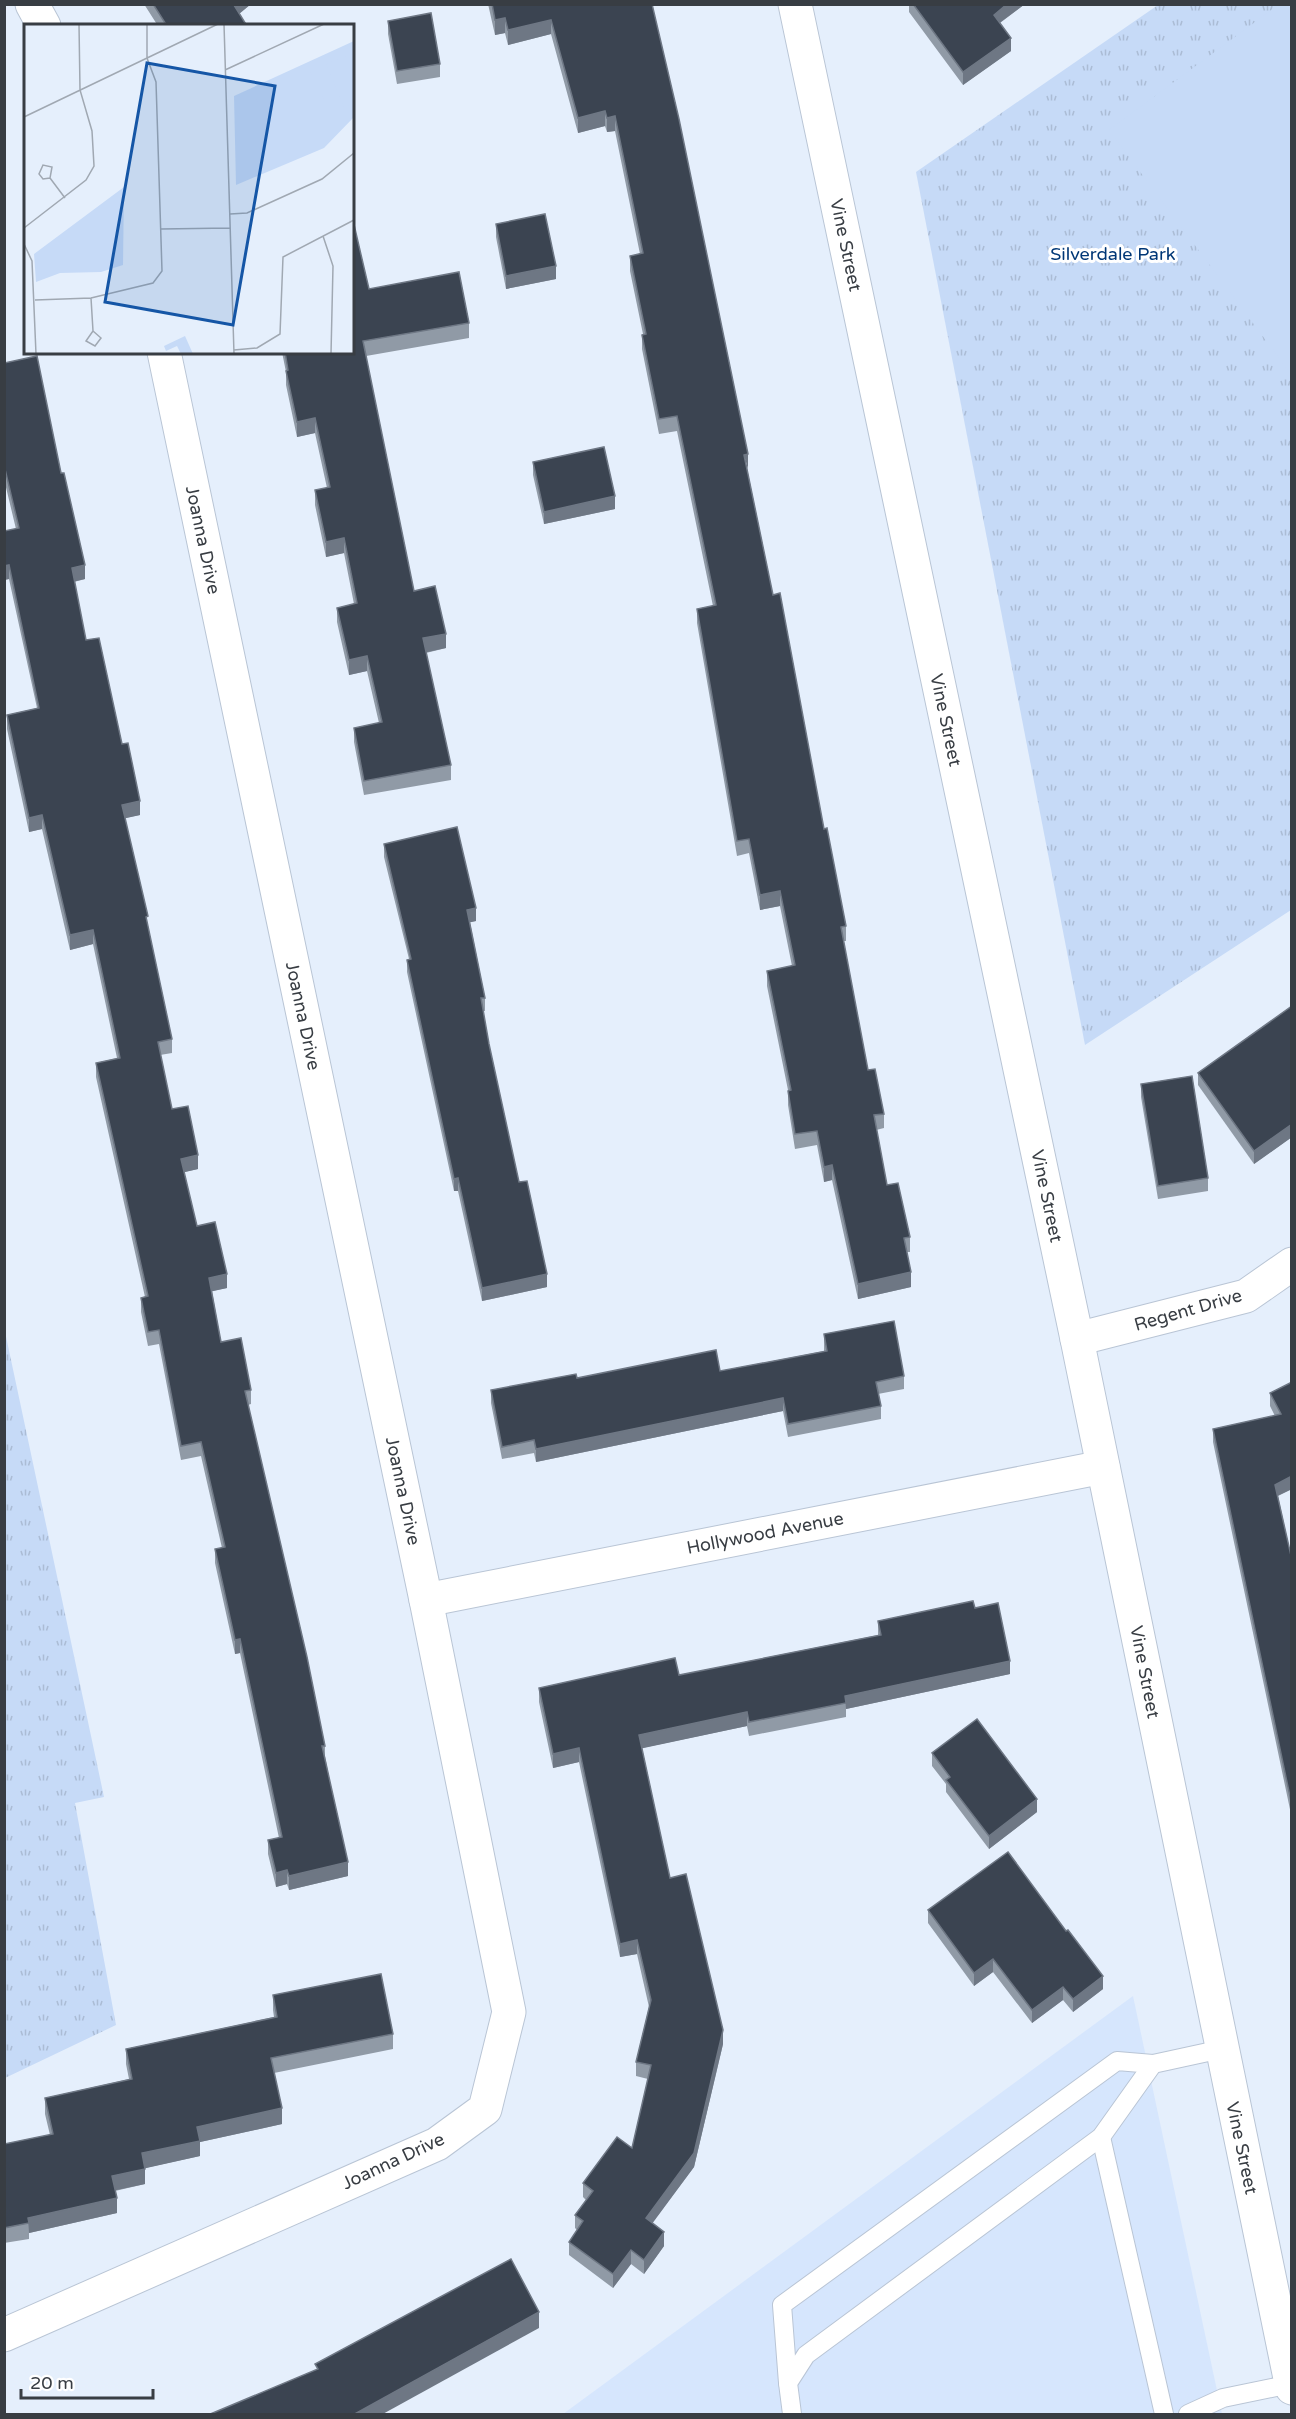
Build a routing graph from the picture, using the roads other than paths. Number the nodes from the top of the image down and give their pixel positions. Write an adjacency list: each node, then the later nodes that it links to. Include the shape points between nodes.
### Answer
1 (32, 4): 3 (street)
2 (795, 4): 6 (street, Vine Street)
3 (43, 24)
4 (164, 354): 8 (street, Joanna Drive)
5 (1292, 1264): 6 (street, Regent Drive, via 1246,1296)
6 (1077, 1340): 7 (street, Vine Street)
7 (1103, 1467): 8 (street, Hollywood Avenue); 9 (street, Vine Street)
8 (426, 1600): 12 (street, Joanna Drive, via 509,2012 485,2109 437,2144)
9 (1222, 2049): 10 (lane); 14 (street, Vine Street)
10 (1153, 2064): 11 (lane); 13 (lane, via 1117,2061 782,2305)
11 (1101, 2137): 13 (lane, via 806,2355); 16 (lane)
12 (4, 2334)
13 (788, 2383): 15 (lane)
14 (1291, 2386): 17 (lane, via 1223,2398)
15 (792, 2415)
16 (1164, 2415)
17 (1188, 2415)

